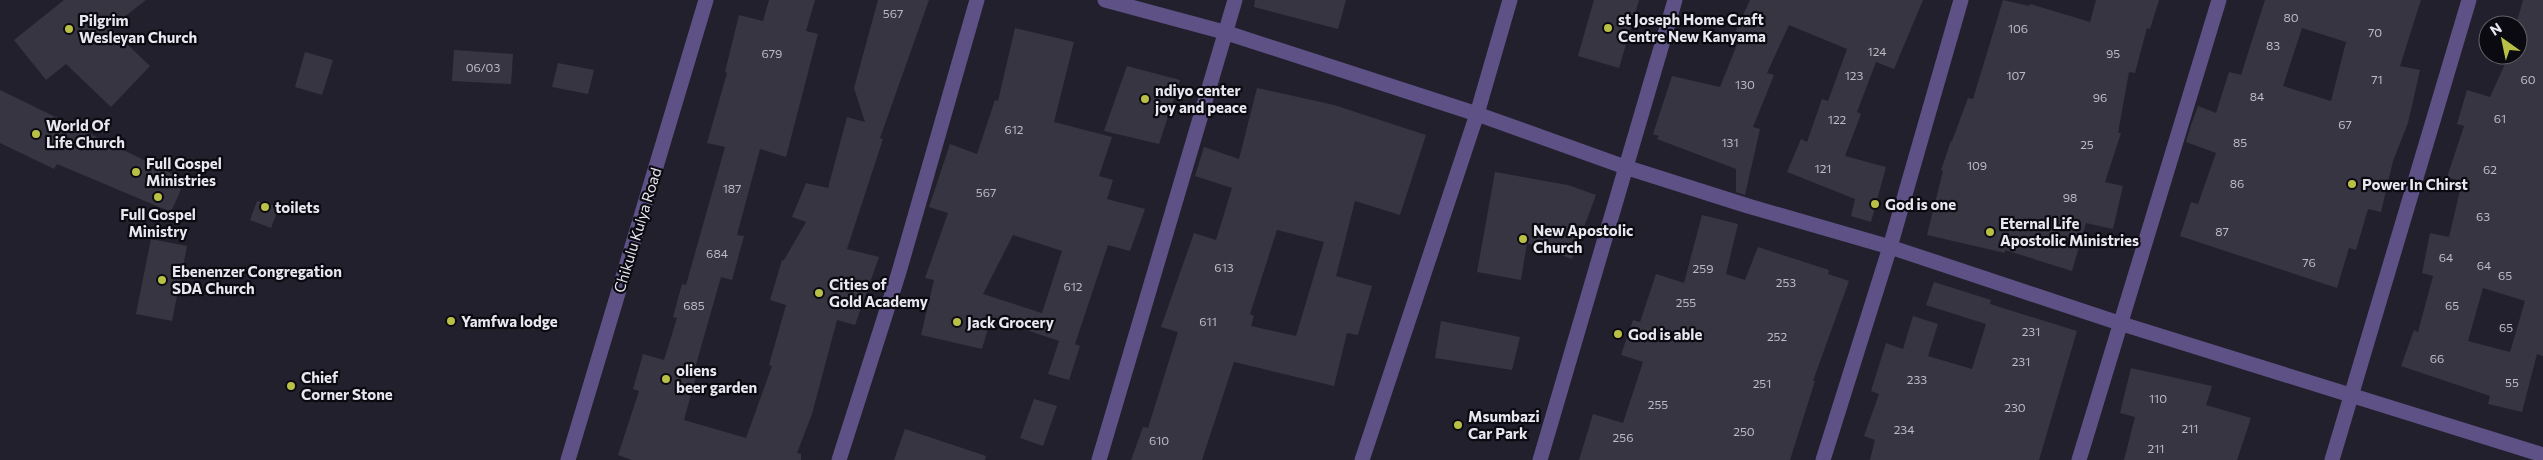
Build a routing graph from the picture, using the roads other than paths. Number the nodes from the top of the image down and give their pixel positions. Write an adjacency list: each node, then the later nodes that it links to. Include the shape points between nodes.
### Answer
1 (706, 0): 17 (street, Chikulu Kulya Road)
2 (977, 0): 18 (street, via 899,272)
3 (1105, 0): 10 (street)
4 (1235, 0): 10 (street)
5 (1510, 0): 11 (street)
6 (1675, 0): 12 (street)
7 (1961, 0): 13 (street)
8 (2220, 0): 14 (street)
9 (2469, 0): 15 (street)
10 (1224, 32): 11 (street); 19 (street)
11 (1477, 114): 12 (street); 20 (street)
12 (1625, 167): 13 (street); 21 (street)
13 (1890, 247): 14 (street); 22 (street)
14 (2119, 323): 15 (street); 23 (street)
15 (2352, 396): 16 (street); 24 (street)
16 (2543, 455)
17 (568, 460)
18 (839, 460)
19 (1099, 460)
20 (1362, 460)
21 (1540, 460)
22 (1823, 460)
23 (2079, 460)
24 (2332, 460)

